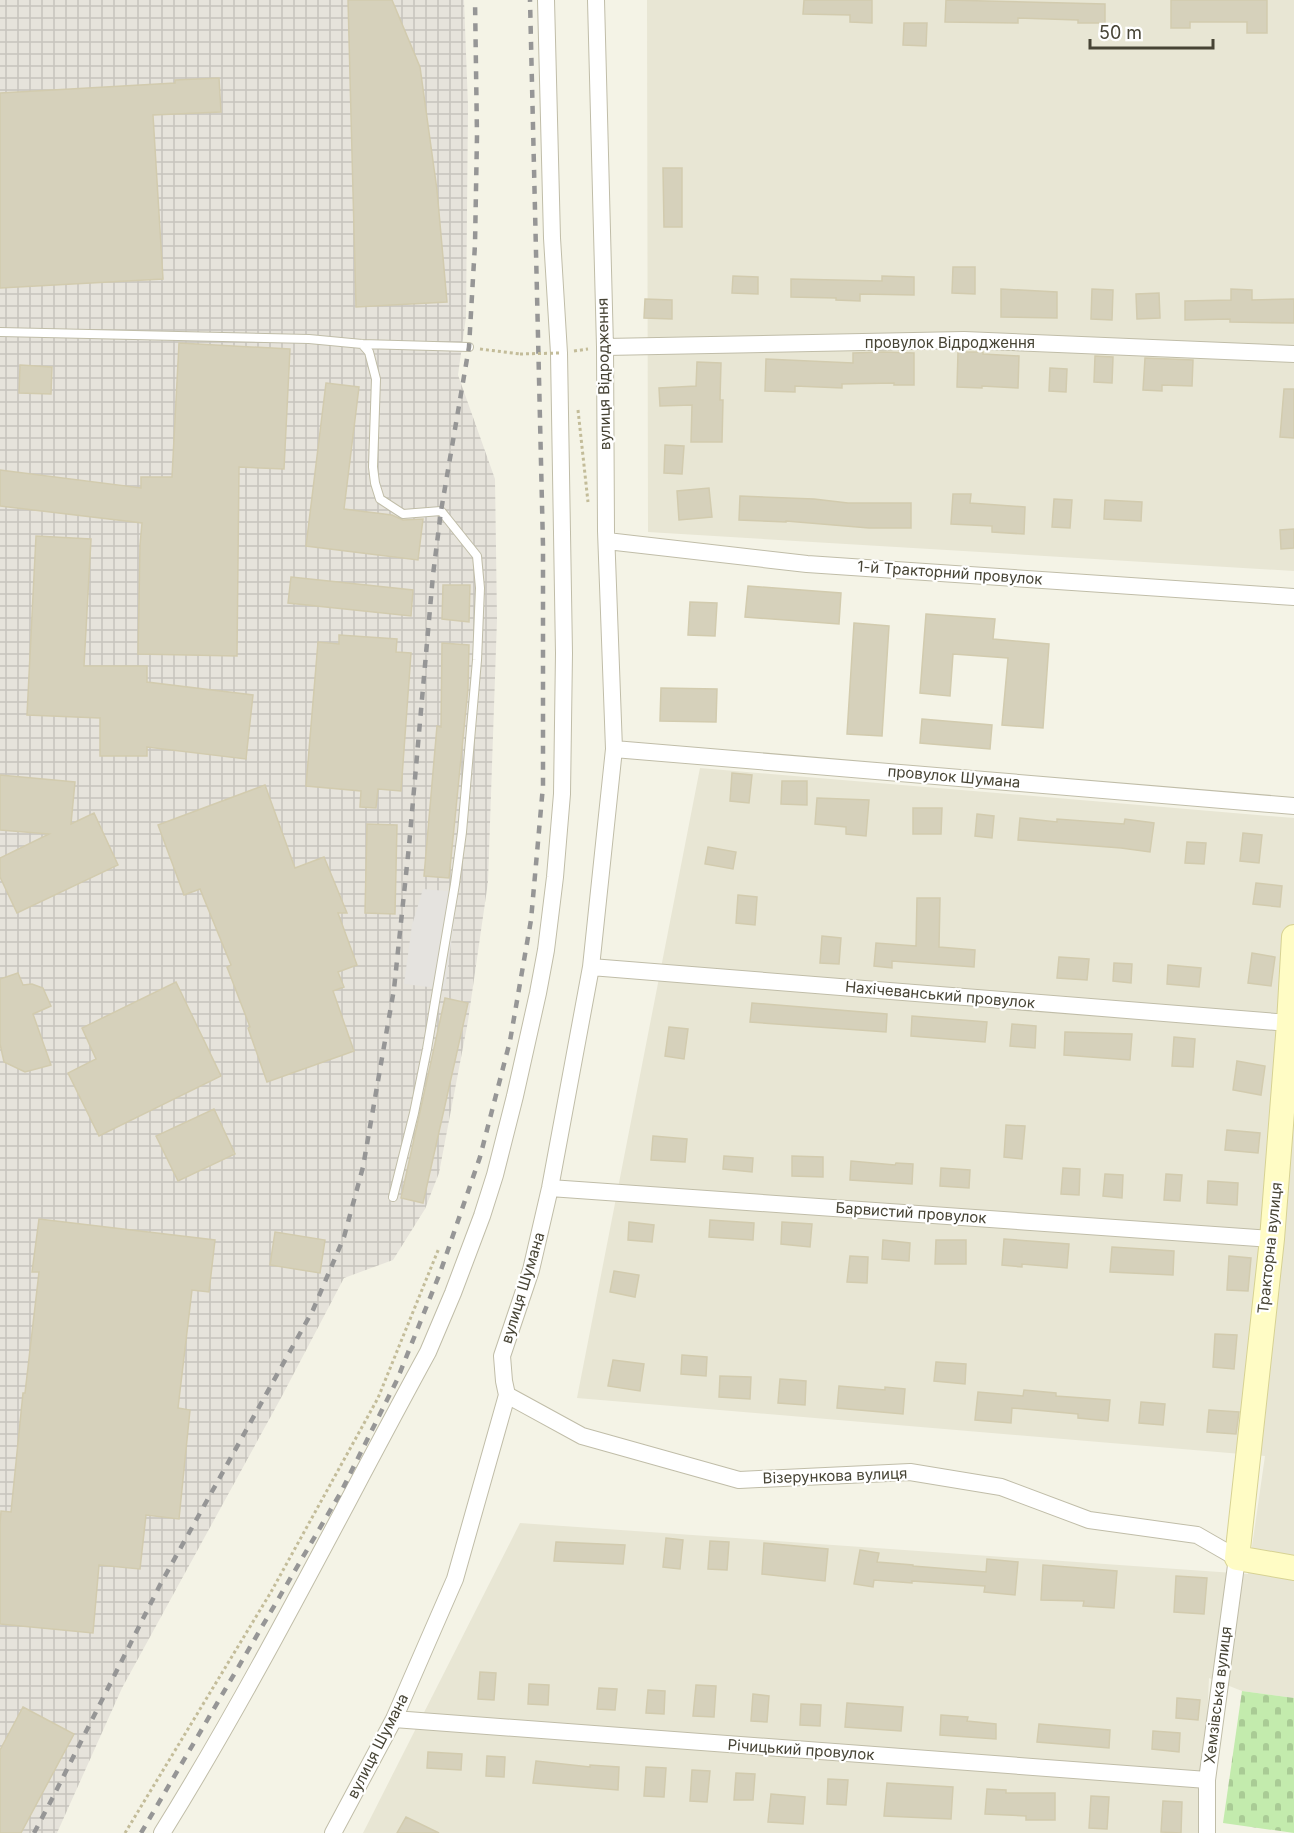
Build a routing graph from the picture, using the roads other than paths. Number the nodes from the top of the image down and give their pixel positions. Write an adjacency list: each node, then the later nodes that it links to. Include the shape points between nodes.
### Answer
1 (546, 0): 23 (street, via 552,238 561,357 562,794 546,950 527,1042 495,1175 462,1271 428,1352 285,1620)
2 (596, 0): 6 (street, вулиця Відродження)
3 (0, 332): 4 (lane, via 309,339)
4 (362, 344): 5 (lane); 16 (lane, via 369,352 376,379 373,467 380,499 404,514 441,511 477,556 480,588 477,660 455,884 427,1049)
5 (469, 347)
6 (605, 347): 7 (street, провулок Відродження, via 964,340); 8 (street, вулиця Відродження)
7 (1294, 354)
8 (607, 541): 9 (street, 1-й Тракторний провулок, via 807,564); 10 (street, вулиця Відродження)
9 (1294, 597)
10 (614, 749): 11 (street, провулок Шумана); 13 (street, вулиця Шумана)
11 (1294, 806)
12 (1294, 937): 14 (street, Тракторна вулиця)
13 (591, 967): 14 (street, Нахічеванський провулок); 15 (street, вулиця Шумана)
14 (1290, 1023): 17 (street, Тракторна вулиця)
15 (550, 1188): 17 (street, Барвистий провулок); 18 (street, вулиця Шумана, via 531,1270 502,1356)
16 (393, 1197)
17 (1272, 1239): 19 (street, Тракторна вулиця)
18 (507, 1395): 19 (street, Візерункова вулиця, via 582,1436 738,1480 910,1472 1001,1486 1089,1520 1197,1536); 21 (street, вулиця Шумана, via 455,1579)
19 (1237, 1558): 20 (street); 22 (street, Хемзівська вулиця)
20 (1294, 1568)
21 (394, 1719): 22 (street, Річицький провулок); 24 (street, вулиця Шумана)
22 (1207, 1780): 25 (street, Хемзівська вулиця)
23 (162, 1833)
24 (333, 1833)
25 (1207, 1833)

